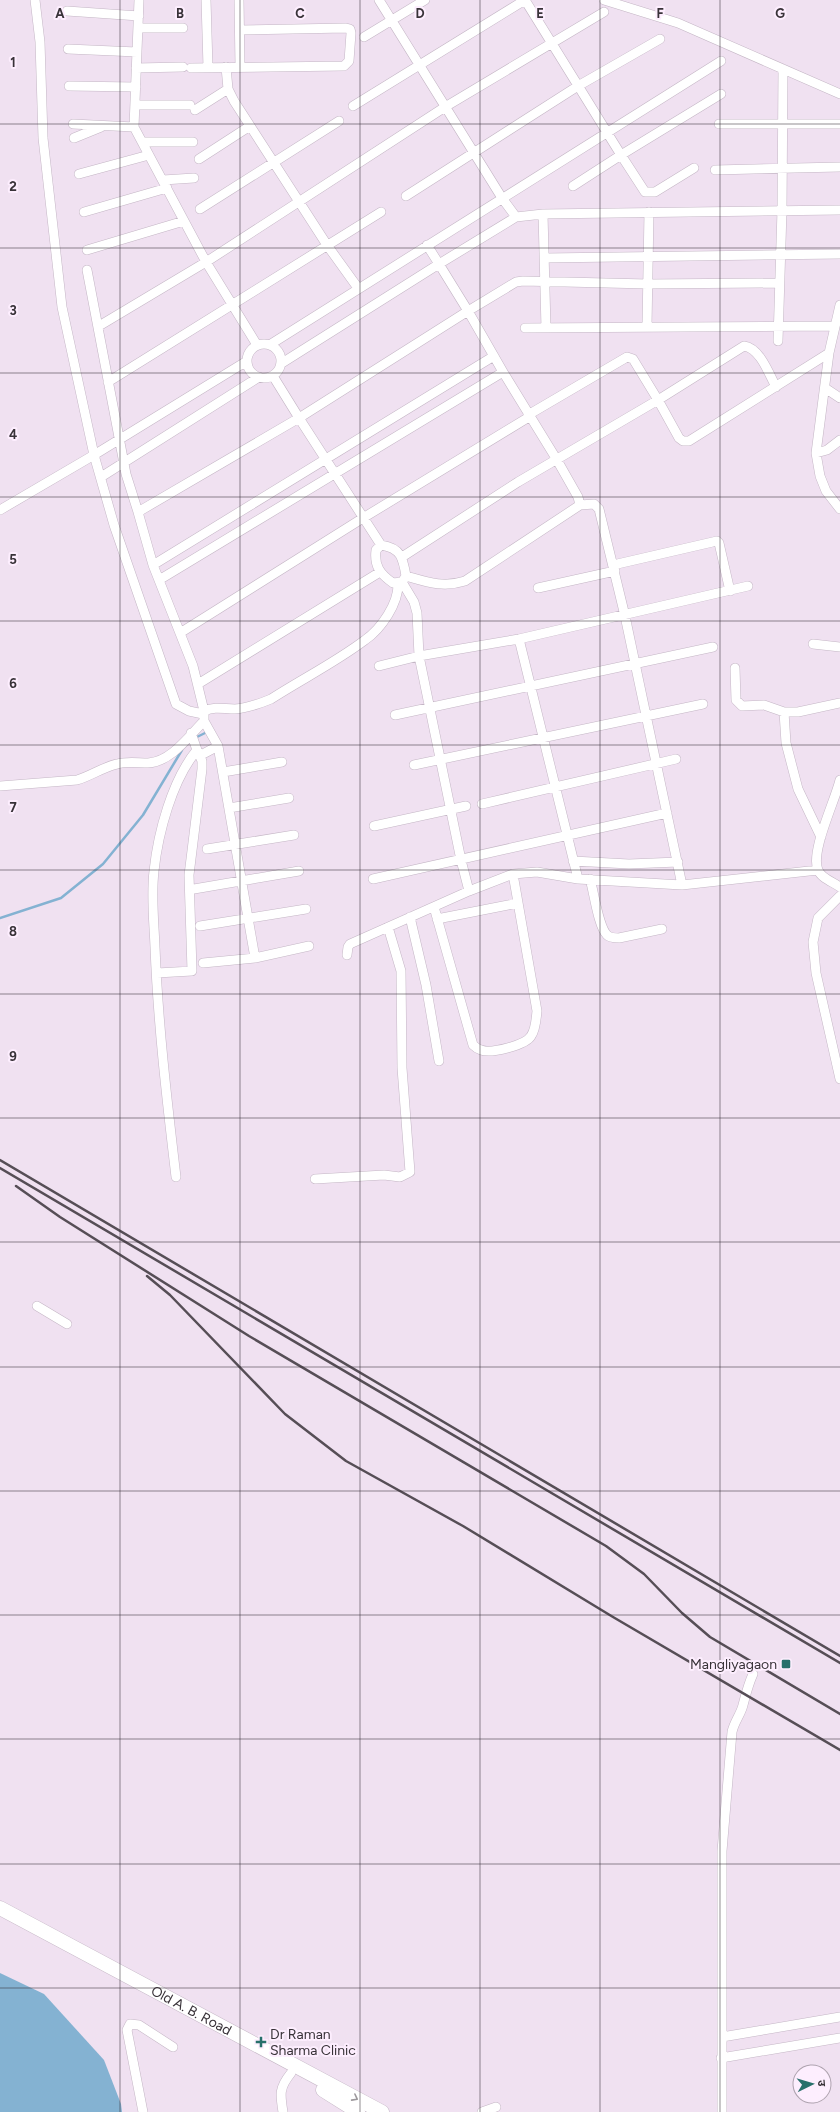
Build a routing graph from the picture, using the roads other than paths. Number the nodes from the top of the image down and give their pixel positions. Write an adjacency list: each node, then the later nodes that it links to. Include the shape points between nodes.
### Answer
1 (35, 0): 117 (street, via 40,42 43,138 62,308)
2 (139, 0): 11 (street)
3 (206, 0): 23 (street)
4 (239, 0): 15 (street)
5 (379, 0): 12 (street)
6 (424, 0): 12 (street)
7 (525, 0): 18 (street); 22 (street)
8 (604, 0): 27 (street, via 678,23)
9 (67, 11): 11 (street)
10 (604, 12): 18 (street)
11 (139, 16): 13 (street)
12 (391, 21): 16 (street); 22 (street)
13 (138, 28): 14 (street); 20 (street)
14 (183, 28)
15 (240, 30): 25 (street); 25 (street, via 346,28 350,29 351,33 349,61 344,66)
16 (364, 37)
17 (660, 39): 29 (street)
18 (552, 43): 29 (street); 36 (street)
19 (68, 49): 20 (street)
20 (137, 52): 26 (street)
21 (721, 61): 45 (street)
22 (420, 66): 35 (street); 36 (street)
23 (208, 67): 24 (street); 26 (street)
24 (226, 67): 25 (street); 31 (street)
25 (240, 67)
26 (136, 68): 30 (street)
27 (782, 69): 33 (street); 40 (street)
28 (69, 86): 30 (street)
29 (578, 86): 45 (street); 49 (street)
30 (136, 87): 34 (street)
31 (228, 89): 34 (street, via 192,107); 43 (street)
32 (721, 94): 51 (street)
33 (840, 94)
34 (135, 105): 44 (street)
35 (353, 106)
36 (445, 107): 49 (street); 64 (street)
37 (339, 121): 53 (street)
38 (73, 124): 42 (street)
39 (719, 124): 40 (street)
40 (782, 124): 41 (street); 56 (street)
41 (840, 124)
42 (104, 126): 44 (street); 46 (street)
43 (250, 126): 52 (street); 53 (street)
44 (134, 127): 47 (street)
45 (606, 133): 51 (street); 63 (street)
46 (74, 138)
47 (142, 142): 48 (street); 50 (street)
48 (193, 142)
49 (474, 152): 62 (street); 63 (street)
50 (149, 155): 58 (street); 60 (street)
51 (621, 155): 55 (street, via 645,192 649,193 655,192); 61 (street)
52 (199, 159)
53 (275, 162): 64 (street); 65 (street)
54 (840, 167): 56 (street)
55 (694, 168)
56 (782, 169): 57 (street); 66 (street)
57 (715, 170)
58 (79, 174)
59 (194, 178): 60 (street)
60 (165, 184): 68 (street); 73 (street)
61 (573, 186)
62 (406, 196)
63 (502, 198): 72 (street); 75 (street)
64 (298, 202): 74 (street); 81 (street)
65 (200, 210)
66 (782, 210): 67 (street); 70 (street); 78 (street)
67 (840, 210)
68 (84, 212)
69 (381, 212): 74 (street)
70 (649, 212): 71 (street); 79 (street)
71 (543, 214): 72 (street); 80 (street)
72 (516, 217): 82 (street)
73 (184, 221): 76 (street); 81 (street)
74 (327, 245): 87 (street); 88 (street)
75 (427, 246): 82 (street); 87 (street)
76 (87, 250)
77 (840, 254): 78 (street)
78 (779, 255): 79 (street); 85 (street)
79 (647, 257): 80 (street); 86 (street)
80 (545, 258): 84 (street)
81 (206, 262): 88 (street); 92 (street)
82 (439, 264): 90 (street); 103 (street)
83 (87, 270): 92 (street)
84 (545, 282): 86 (street); 90 (street, via 516,282); 96 (street)
85 (779, 283): 86 (street); 91 (street)
86 (648, 284): 93 (street)
87 (358, 288): 99 (street)
88 (233, 304): 98 (street); 107 (street)
89 (840, 305): 94 (street)
90 (468, 311): 101 (street); 113 (street)
91 (778, 325): 93 (street); 94 (street); 97 (street)
92 (99, 326): 107 (street)
93 (647, 326): 96 (street)
94 (834, 326): 100 (street)
95 (525, 328): 96 (street)
96 (546, 328)
97 (778, 341)
98 (258, 344): 99 (street); 102 (street, via 250,351)
99 (271, 344): 103 (street, via 280,352)
100 (829, 353): 108 (street); 109 (street)
101 (494, 356): 104 (street); 120 (street)
102 (247, 361): 106 (street, via 251,371); 114 (street)
103 (282, 364): 105 (street)
104 (502, 372): 112 (street); 121 (street)
105 (273, 376): 106 (street); 113 (street)
106 (260, 377): 119 (street)
107 (108, 382): 114 (street)
108 (776, 387): 111 (street, via 757,354 751,347 744,346); 111 (street, via 689,441 679,438)
109 (825, 388): 110 (street); 116 (street)
110 (840, 398)
111 (658, 400): 112 (street, via 633,359 627,357); 118 (street)
112 (529, 416): 118 (street); 127 (street)
113 (299, 418): 120 (street); 126 (street)
114 (119, 439): 117 (street); 119 (street)
115 (840, 440): 116 (street, via 827,450)
116 (816, 453): 124 (street, via 826,491)
117 (94, 455): 122 (street); 125 (street)
118 (557, 460): 123 (street); 129 (street)
119 (123, 461): 122 (street); 126 (street)
120 (326, 461): 121 (street); 130 (street)
121 (335, 474): 127 (street); 133 (street)
122 (101, 477): 156 (street, via 114,525 176,704)
123 (582, 505): 131 (street, via 594,504 599,509); 134 (street, via 465,581 453,585 436,585)
124 (838, 505)
125 (0, 510)
126 (138, 512): 130 (street)
127 (363, 518): 128 (street); 139 (street)
128 (381, 545): 129 (street, via 391,546); 132 (street, via 376,550 375,559)
129 (402, 557): 134 (street)
130 (153, 565): 133 (street)
131 (614, 568): 136 (street); 137 (street, via 717,541); 138 (street)
132 (380, 572): 134 (street, via 393,583); 148 (street)
133 (159, 580): 139 (street)
134 (402, 581): 144 (street, via 417,613); 156 (street, via 381,625 366,640 271,699 254,706 235,709 213,707)
135 (748, 586): 137 (street)
136 (538, 588)
137 (730, 591): 138 (street)
138 (625, 616): 140 (street); 145 (street)
139 (180, 633): 148 (street)
140 (519, 639): 144 (street); 149 (street)
141 (812, 644): 143 (street)
142 (713, 647): 145 (street)
143 (840, 647)
144 (419, 656): 146 (street); 152 (street)
145 (634, 664): 149 (street); 155 (street)
146 (379, 666)
147 (735, 668): 153 (street, via 738,704 772,707)
148 (198, 684): 156 (street)
149 (530, 685): 152 (street); 157 (street)
150 (840, 703): 153 (street, via 798,712)
151 (703, 704): 155 (street)
152 (429, 708): 154 (street); 160 (street)
153 (784, 712): 178 (street, via 786,743 798,789)
154 (396, 715)
155 (645, 716): 157 (street); 163 (street)
156 (205, 718): 158 (street); 159 (street)
157 (542, 736): 160 (street); 168 (street)
158 (217, 742): 159 (street); 165 (street)
159 (195, 744): 167 (street, via 158,761 119,763 77,780); 209 (street, via 178,782 162,830 154,872); 209 (street, via 202,769 189,875 192,971)
160 (440, 758): 164 (street); 173 (street)
161 (676, 759): 163 (street)
162 (282, 762): 165 (street)
163 (656, 763): 168 (street); 174 (street)
164 (414, 765)
165 (223, 772): 172 (street)
166 (840, 780): 178 (street)
167 (0, 786)
168 (556, 787): 170 (street); 177 (street)
169 (289, 798): 172 (street)
170 (482, 804)
171 (466, 806): 173 (street)
172 (228, 808): 179 (street)
173 (451, 809): 175 (street); 181 (street)
174 (667, 813): 177 (street); 183 (street)
175 (374, 826)
176 (294, 835): 179 (street)
177 (566, 836): 181 (street); 182 (street)
178 (821, 837): 184 (street, via 816,857)
179 (235, 845): 180 (street); 190 (street)
180 (207, 849)
181 (461, 860): 187 (street); 194 (street)
182 (573, 861): 183 (street, via 629,864); 188 (street)
183 (678, 862): 191 (street)
184 (818, 870): 191 (street); 192 (street)
185 (299, 871): 190 (street)
186 (513, 874): 188 (street, via 537,872); 194 (street); 196 (street)
187 (372, 878)
188 (578, 879): 189 (street)
189 (590, 879): 191 (street); 204 (street, via 602,927 607,935 619,938)
190 (242, 880): 193 (street); 200 (street)
191 (682, 884)
192 (840, 887)
193 (194, 889)
194 (469, 891): 197 (street)
195 (840, 896): 211 (street, via 818,918 813,942 816,973)
196 (518, 903): 201 (street); 201 (street, via 537,1011 535,1025 531,1036 525,1042 492,1052 480,1050 473,1045)
197 (434, 907): 199 (street); 201 (street)
198 (306, 909): 200 (street)
199 (410, 917): 203 (street); 210 (street, via 426,985)
200 (249, 918): 202 (street); 207 (street)
201 (437, 919)
202 (200, 926)
203 (388, 928): 206 (street, via 350,944); 213 (street, via 401,971 402,1068 410,1172 400,1177 384,1175)
204 (662, 929)
205 (309, 946): 207 (street)
206 (347, 955)
207 (256, 958): 208 (street)
208 (203, 963)
209 (156, 973): 212 (street)
210 (438, 1061)
211 (840, 1079)
212 (176, 1177)
213 (315, 1178)
214 (37, 1306): 215 (street)
215 (67, 1324)
216 (753, 1674): 220 (street, via 743,1706 735,1721 728,1765 722,1851)
217 (0, 1908): 229 (main road, Old A. B. Road, one-way to 229)
218 (0, 1913): 224 (main road, Old A. B. Road, via 138,1992 190,2017)
219 (840, 2017): 220 (street)
220 (722, 2036): 223 (street)
221 (840, 2038): 223 (street)
222 (174, 2047): 226 (street, via 139,2025 130,2024 127,2030)
223 (721, 2058): 231 (street)
224 (291, 2073): 227 (street, via 284,2082 280,2094); 228 (main road, Old A. B. Road)
225 (496, 2107): 230 (street)
226 (143, 2112)
227 (283, 2112)
228 (358, 2112)
229 (382, 2112)
230 (482, 2112)
231 (722, 2112)

